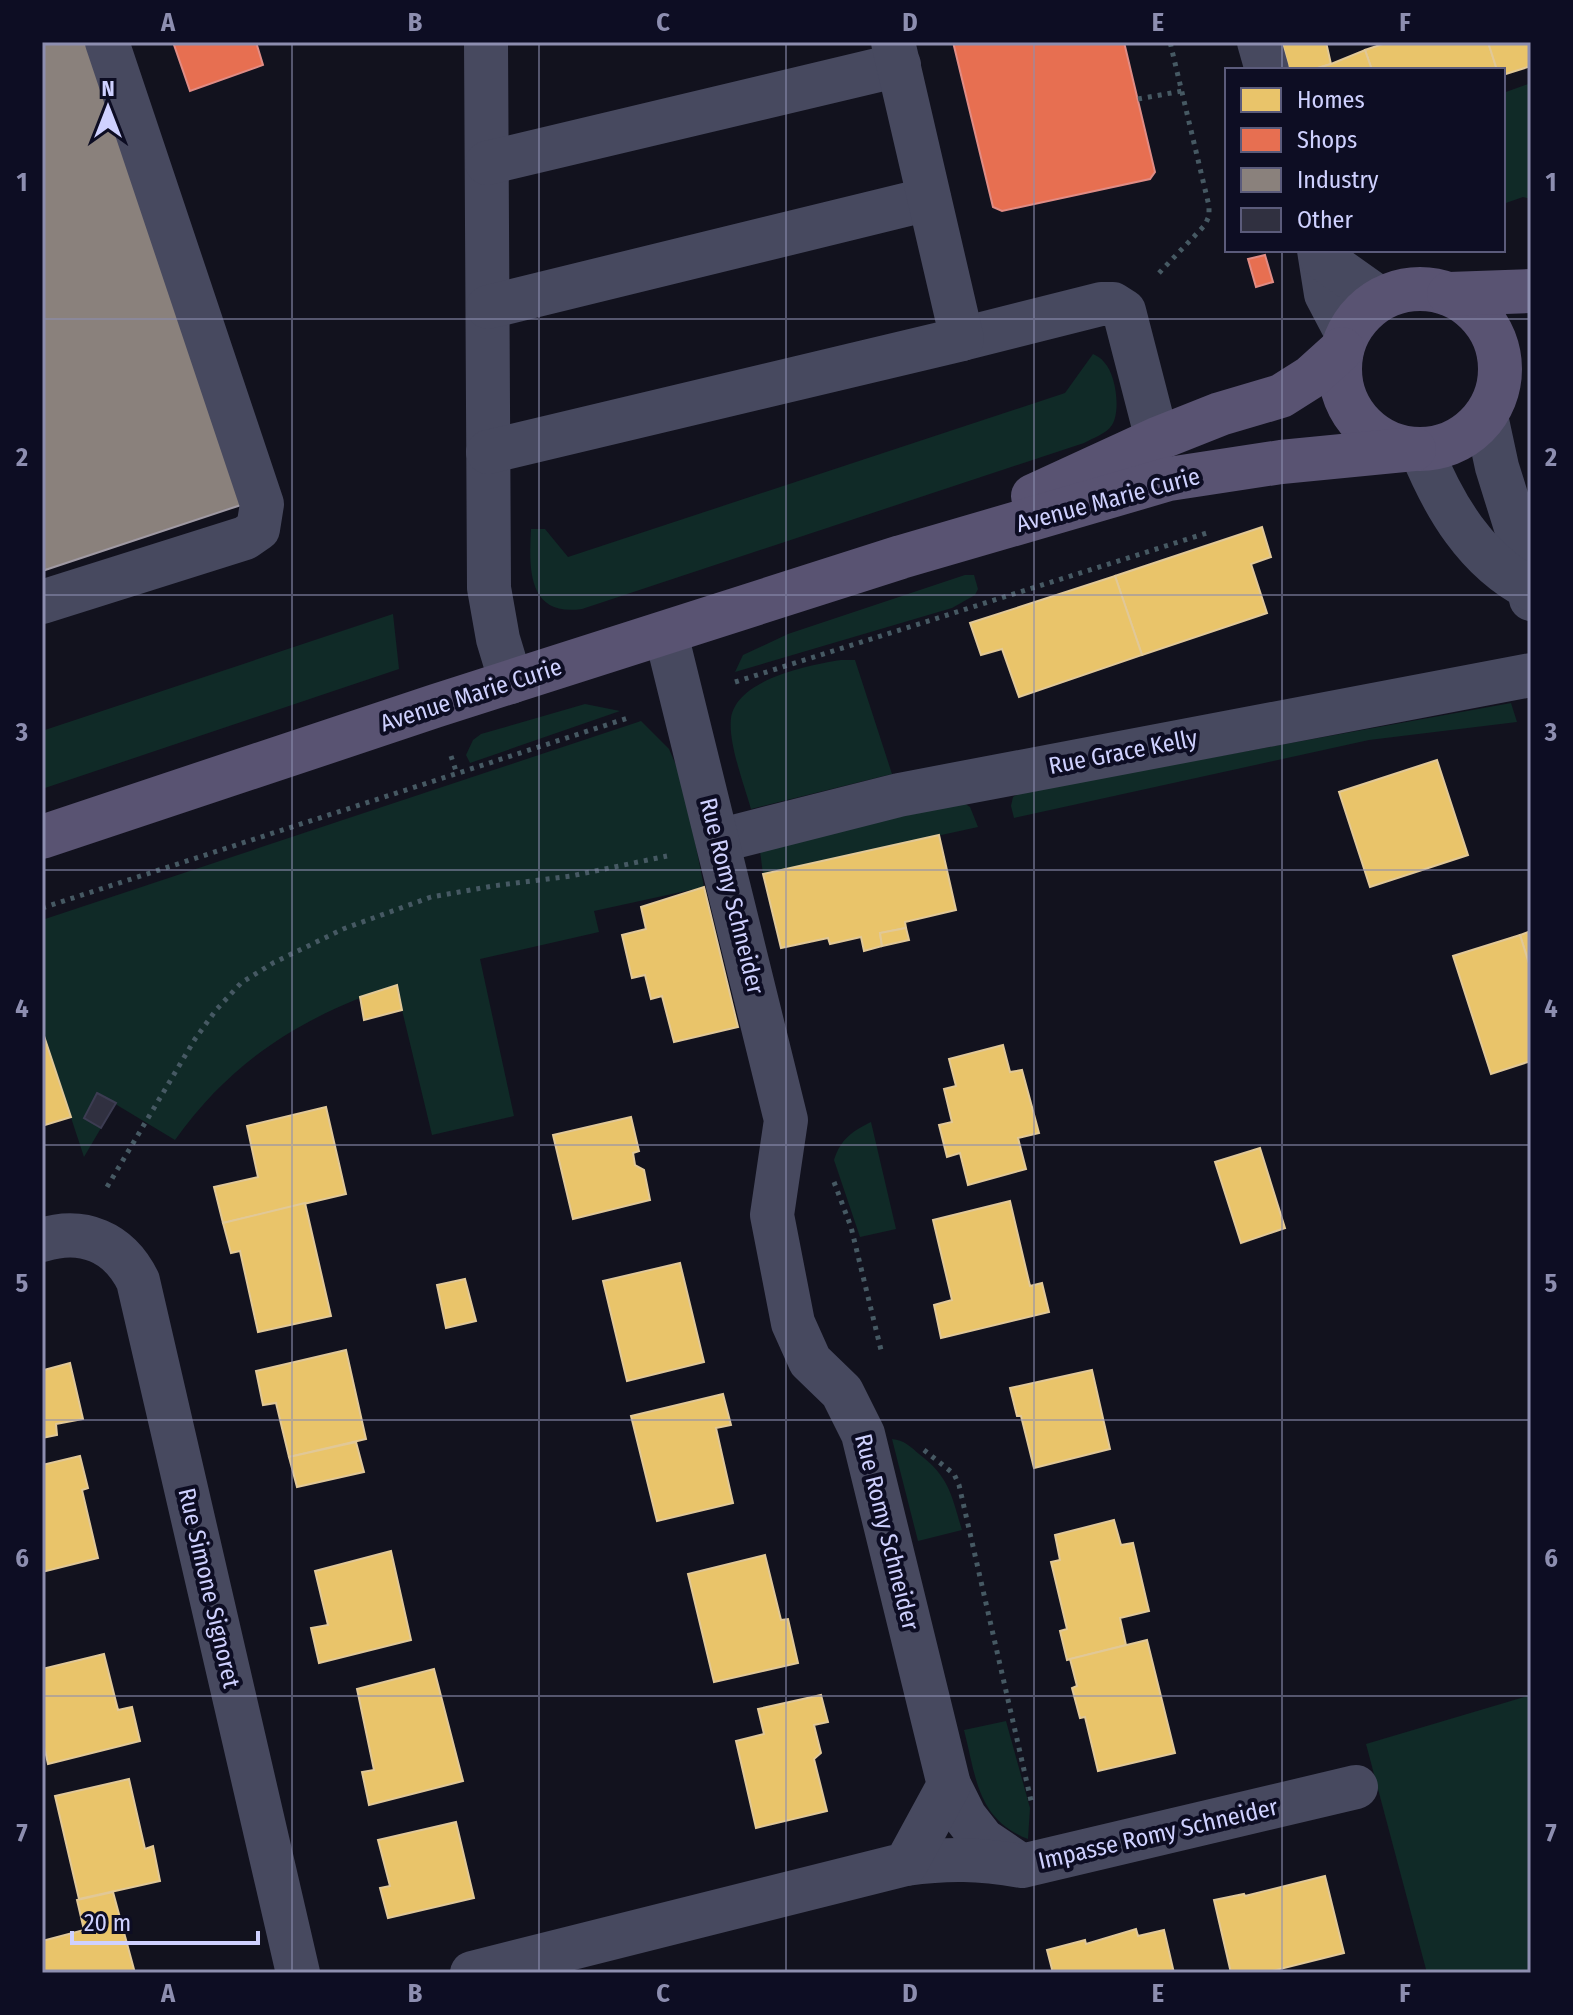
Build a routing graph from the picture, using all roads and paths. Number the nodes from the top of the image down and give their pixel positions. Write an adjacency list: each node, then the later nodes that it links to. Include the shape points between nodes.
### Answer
1 (107, 42): 26 (street, via 262,516 258,529 245,538)
2 (486, 42): 9 (street)
3 (1170, 42): 7 (path)
4 (1259, 42): 6 (street)
5 (896, 53): 9 (street); 10 (street)
6 (1266, 68)
7 (1182, 91): 8 (path); 16 (path, via 1209,216)
8 (1138, 99)
9 (487, 163): 15 (street)
10 (929, 199): 15 (street); 17 (street)
11 (1320, 253): 14 (street); 18 (street, via 1326,294)
12 (1531, 291): 13 (main road)
13 (1449, 294): 14 (main road, via 1414,289); 20 (main road, via 1481,316 1496,342 1499,390)
14 (1380, 299): 18 (main road, via 1366,308)
15 (488, 307): 23 (street)
16 (1124, 311): 17 (street, via 1101,304); 21 (street)
17 (962, 339): 23 (street)
18 (1345, 342): 21 (main road, Avenue Marie Curie, via 1311,377 1281,396); 22 (main road, via 1339,368 1349,407 1376,436)
19 (1531, 379): 20 (main road)
20 (1488, 412): 22 (main road, via 1451,444); 25 (street)
21 (1157, 439): 24 (main road, Avenue Marie Curie)
22 (1418, 449): 24 (main road, Avenue Marie Curie, via 1169,479); 25 (street, via 1450,512 1493,564)
23 (488, 452): 29 (street, via 489,588)
24 (901, 557): 27 (main road, Avenue Marie Curie)
25 (1530, 592)
26 (42, 602)
27 (666, 634): 29 (main road, Avenue Marie Curie); 31 (street, Rue Romy Schneider)
28 (1531, 675): 31 (street, Rue Grace Kelly, via 899,795)
29 (511, 682): 30 (main road, Avenue Marie Curie)
30 (42, 837)
31 (718, 841): 32 (path, via 571,876 431,897 343,929 273,963 241,983 216,1010); 33 (street, Rue Romy Schneider, via 786,1120 772,1215 793,1323 810,1361 842,1392 863,1434)
32 (60, 1238): 37 (street, Rue Simone Signoret, via 97,1240 130,1263 138,1281)
33 (949, 1785): 35 (street); 36 (street, Impasse Romy Schneider, via 983,1840)
34 (1356, 1787): 36 (street, Impasse Romy Schneider)
35 (906, 1864): 36 (street, via 977,1859); 38 (street)
36 (1022, 1866)
37 (298, 1973)
38 (472, 1973)

